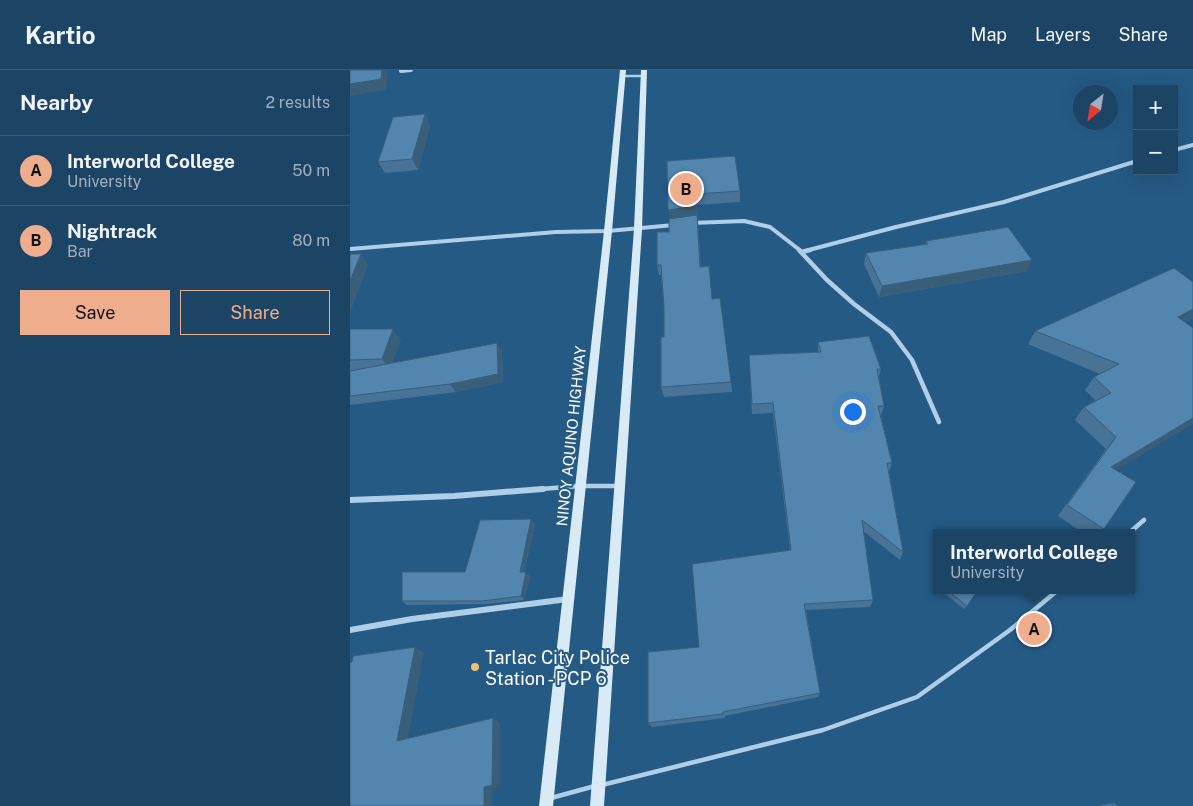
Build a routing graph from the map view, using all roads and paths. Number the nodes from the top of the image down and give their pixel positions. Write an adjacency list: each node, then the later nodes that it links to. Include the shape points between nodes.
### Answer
1 (411, 70): 2 (street)
2 (401, 71)
3 (623, 73): 4 (lane); 11 (main road, NINOY AQUINO HIGHWAY)
4 (644, 73): 10 (main road)
5 (1193, 145): 6 (street)
6 (1178, 149)
7 (1133, 162): 13 (street, via 1004,202)
8 (687, 224): 13 (street, via 744,221 770,227)
9 (677, 225): 10 (street)
10 (638, 229): 11 (street); 16 (main road)
11 (608, 231): 12 (street); 15 (main road, NINOY AQUINO HIGHWAY)
12 (350, 249)
13 (802, 252): 14 (street, via 827,280 891,332 912,360)
14 (939, 422)
15 (580, 486): 16 (street); 17 (street); 21 (main road, NINOY AQUINO HIGHWAY)
16 (620, 486): 23 (main road)
17 (350, 500)
18 (1144, 520): 19 (lane)
19 (1134, 529)
20 (1053, 594): 23 (lane, via 1010,630 917,697 823,730)
21 (568, 599): 22 (street, via 421,617); 24 (main road, NINOY AQUINO HIGHWAY)
22 (350, 630)
23 (598, 786): 24 (lane); 25 (main road)
24 (546, 802)
25 (597, 806)

